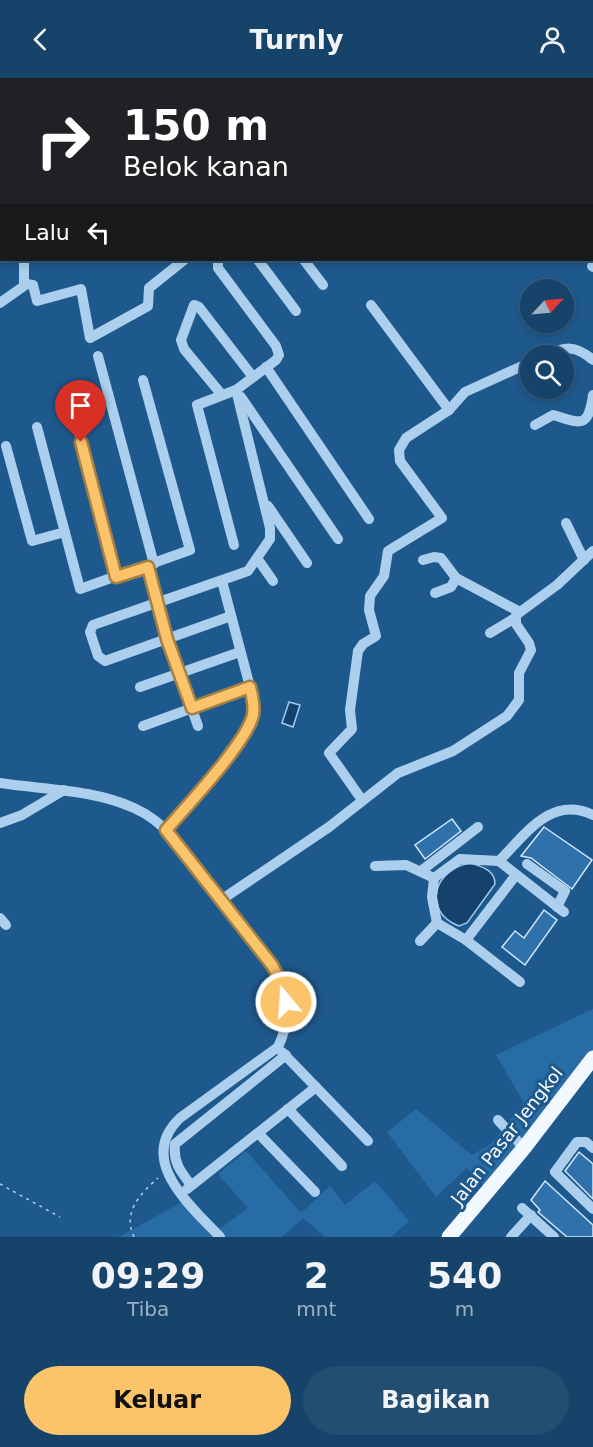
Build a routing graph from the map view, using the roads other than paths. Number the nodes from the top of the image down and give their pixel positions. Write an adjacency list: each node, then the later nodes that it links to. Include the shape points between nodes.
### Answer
1 (24, 261): 6 (street)
2 (183, 261): 6 (street, via 149,288 148,306 90,338 81,289 37,301 33,285)
3 (218, 261): 14 (street, via 218,268 276,346 279,355)
4 (259, 261): 10 (street)
5 (305, 261): 7 (street)
6 (26, 284): 8 (street)
7 (323, 285)
8 (0, 303)
9 (371, 305): 22 (street)
10 (296, 310)
11 (574, 348): 13 (street)
12 (98, 356): 37 (street)
13 (593, 360)
14 (266, 367): 16 (street); 27 (street)
15 (520, 367): 22 (street, via 465,392)
16 (253, 377): 18 (street); 19 (street, via 194,305 181,340)
17 (143, 380): 37 (street, via 190,550)
18 (236, 390): 19 (street); 26 (street); 30 (street)
19 (222, 395): 31 (street, via 197,405)
20 (593, 395): 23 (street, via 591,410 584,420 572,423 553,415)
21 (70, 397): 38 (street)
22 (449, 410): 57 (street, via 406,438 399,450 400,460 442,518 388,551 384,576 370,596 369,610 376,636 357,651 350,710 352,729 329,753)
23 (535, 425)
24 (37, 427): 29 (street)
25 (6, 446): 29 (street, via 32,541)
26 (263, 500): 33 (street, via 270,539); 36 (street)
27 (369, 519)
28 (566, 524): 35 (street)
29 (65, 532): 38 (street, via 80,589)
30 (338, 539)
31 (234, 545)
32 (593, 551): 35 (street)
33 (257, 558): 40 (street, via 248,571); 41 (street)
34 (423, 560): 39 (street, via 441,558)
35 (584, 560): 44 (street)
36 (307, 563)
37 (151, 566): 38 (street); 43 (street)
38 (116, 577)
39 (456, 578): 42 (street, via 451,587); 44 (street)
40 (222, 581): 43 (street); 45 (street)
41 (273, 581)
42 (435, 593)
43 (156, 603): 47 (street); 47 (street, via 93,625 90,632 98,656 105,661)
44 (516, 615): 46 (street); 57 (street, via 519,631 531,646 519,673 519,700 507,717 453,751 398,773)
45 (231, 616): 47 (street); 48 (street)
46 (490, 633)
47 (167, 639): 49 (street)
48 (240, 652): 49 (street); 51 (street)
49 (179, 673): 50 (street); 52 (street)
50 (140, 687)
51 (250, 687): 52 (street); 61 (street, via 254,712 249,724 217,770)
52 (192, 708): 53 (street); 54 (street)
53 (143, 726)
54 (198, 726)
55 (0, 783): 56 (street)
56 (64, 790): 59 (street); 61 (street, via 133,807)
57 (362, 800): 68 (street)
58 (593, 815): 62 (street, via 571,808 548,813)
59 (0, 823)
60 (478, 827): 65 (street)
61 (166, 830): 68 (street)
62 (499, 861): 66 (street); 67 (street, via 460,859)
63 (527, 864): 66 (street, via 565,891 561,910)
64 (375, 866): 65 (street, via 406,865)
65 (421, 871): 67 (street)
66 (516, 875): 70 (street)
67 (434, 878): 69 (street, via 432,897)
68 (221, 900): 73 (street, via 280,980 287,1016)
69 (437, 923): 70 (street); 71 (street)
70 (466, 940): 72 (street)
71 (420, 941)
72 (520, 982)
73 (282, 1051): 75 (street); 83 (street, via 175,1144 177,1168); 85 (street, via 174,1123 168,1131 162,1149 165,1171)
74 (593, 1058): 80 (main road, Jalan Pasar Jengkol)
75 (316, 1087): 76 (street); 79 (street)
76 (288, 1109): 78 (street); 82 (street)
77 (498, 1120): 80 (street)
78 (258, 1133): 83 (street); 84 (street)
79 (368, 1141)
80 (524, 1148): 88 (main road, Jalan Pasar Jengkol)
81 (593, 1148): 86 (street, via 586,1142 577,1142 555,1172)
82 (342, 1166)
83 (191, 1185): 85 (street)
84 (315, 1192)
85 (182, 1193): 87 (street)
86 (593, 1209)
87 (220, 1237)
88 (449, 1237)
89 (511, 1237): 90 (street, via 527,1211)
90 (554, 1237)

